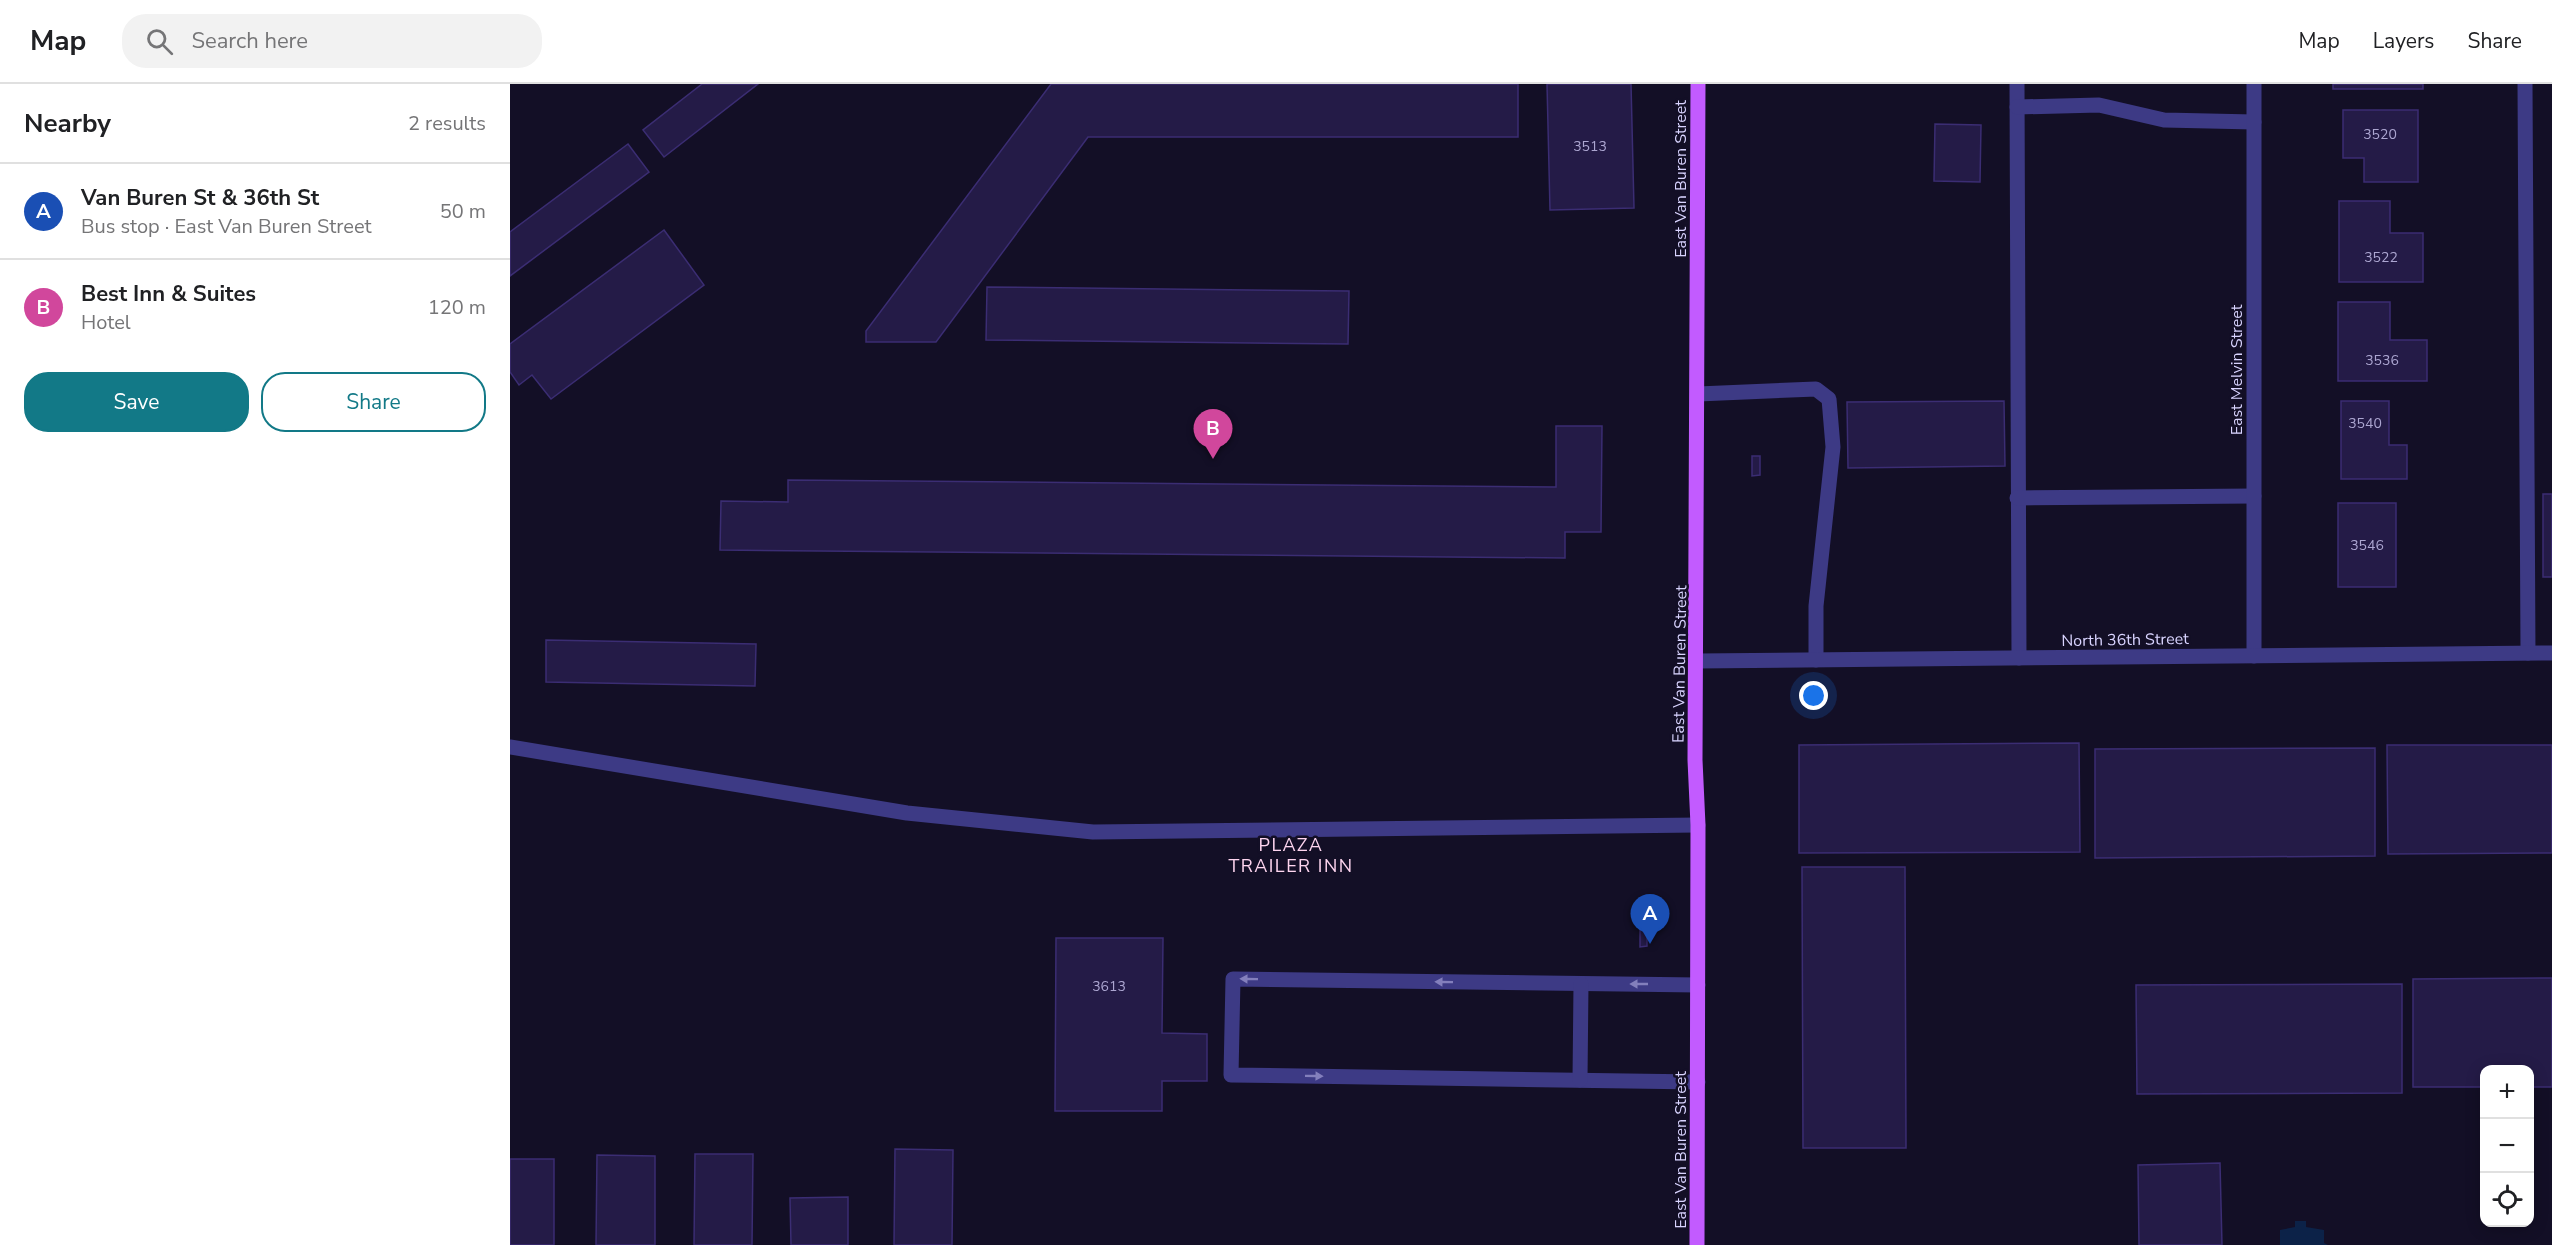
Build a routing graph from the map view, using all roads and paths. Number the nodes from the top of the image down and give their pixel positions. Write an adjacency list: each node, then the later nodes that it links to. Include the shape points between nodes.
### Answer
1 (1698, 84): 7 (main road, East Van Buren Street)
2 (2017, 84): 5 (street)
3 (2254, 84): 6 (street, East Melvin Street)
4 (2525, 84): 10 (street)
5 (2017, 107): 6 (street, via 2099,105 2164,120); 9 (street)
6 (2254, 122): 8 (street, East Melvin Street)
7 (1698, 394): 14 (street, via 1816,389 1829,399 1833,447 1816,606); 15 (main road, East Van Buren Street)
8 (2254, 496): 9 (street); 12 (street, East Melvin Street)
9 (2017, 498): 13 (street)
10 (2528, 653): 11 (street, North 36th Street); 12 (street, North 36th Street)
11 (2552, 653)
12 (2254, 656): 13 (street, North 36th Street)
13 (2019, 658): 14 (street, North 36th Street)
14 (1816, 660): 15 (street, North 36th Street)
15 (1698, 662): 17 (main road, East Van Buren Street)
16 (510, 747): 17 (street, via 907,813 1093,832)
17 (1698, 825): 19 (main road, East Van Buren Street)
18 (1581, 984): 19 (street, one-way to 18); 20 (street); 20 (street, one-way to 20, via 1233,979 1231,1075)
19 (1698, 985): 21 (main road, East Van Buren Street)
20 (1580, 1080): 21 (street)
21 (1698, 1082): 22 (main road, East Van Buren Street)
22 (1697, 1245)

